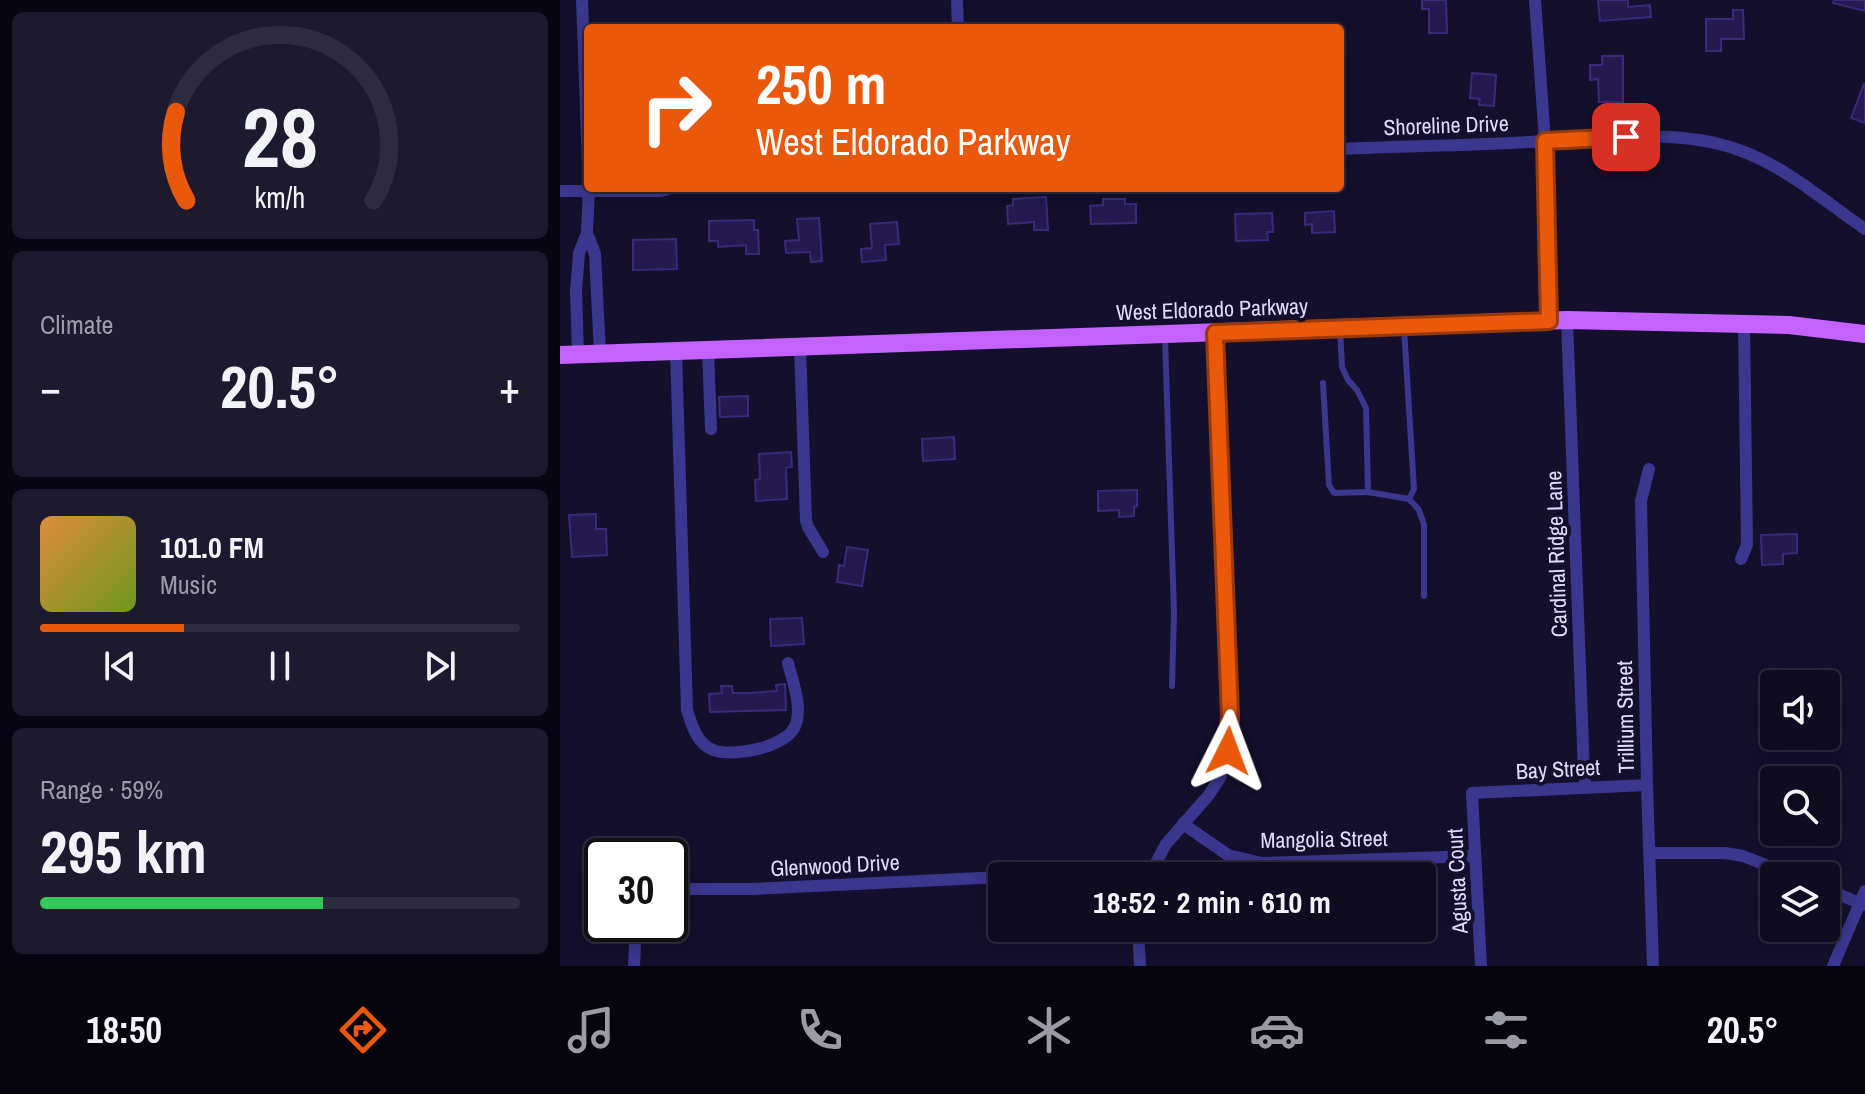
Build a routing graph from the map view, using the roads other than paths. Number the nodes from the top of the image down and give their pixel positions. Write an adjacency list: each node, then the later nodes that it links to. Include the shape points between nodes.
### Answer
1 (582, 0): 5 (street)
2 (957, 0): 4 (street)
3 (1535, 0): 6 (street, Cardinal Ridge Lane)
4 (958, 24)
5 (584, 55)
6 (1545, 141): 7 (street, Shoreline Drive); 11 (street, Shoreline Drive, via 1643,137 1735,148 1779,169); 13 (street, Cardinal Ridge Lane)
7 (1344, 149)
8 (584, 190): 9 (street)
9 (560, 191)
10 (589, 192): 12 (street)
11 (1865, 229)
12 (587, 233): 23 (street, via 595,254); 24 (street, via 579,253)
13 (1558, 320): 14 (main road, West Eldorado Parkway); 15 (main road, West Eldorado Parkway); 36 (street, Cardinal Ridge Lane)
14 (1744, 325): 18 (main road, West Eldorado Parkway); 31 (street, via 1747,545)
15 (1404, 326): 16 (main road, West Eldorado Parkway); 29 (lane, via 1414,489)
16 (1340, 329): 17 (main road, West Eldorado Parkway); 28 (lane, via 1342,367 1366,408)
17 (1215, 333): 19 (main road, West Eldorado Parkway); 38 (street, via 1228,751 1220,778)
18 (1865, 334)
19 (1165, 335): 20 (main road, West Eldorado Parkway); 34 (lane)
20 (800, 347): 21 (main road, West Eldorado Parkway); 30 (street, via 806,520)
21 (708, 350): 22 (main road, West Eldorado Parkway); 26 (street)
22 (676, 351): 23 (main road, West Eldorado Parkway); 33 (street, via 687,710 695,734 711,750 730,753 786,738 796,726 797,708)
23 (600, 353): 24 (main road, West Eldorado Parkway)
24 (569, 354)
25 (1323, 383): 28 (lane, via 1329,485 1334,493)
26 (711, 429)
27 (1649, 469): 35 (street, Trillium Street, via 1641,501)
28 (1368, 492): 29 (lane)
29 (1409, 499): 32 (lane, via 1424,525)
30 (823, 552)
31 (1741, 559)
32 (1424, 596)
33 (788, 663)
34 (1172, 686)
35 (1647, 785): 36 (street, Bay Street); 39 (street, Trillium Street)
36 (1586, 787): 37 (street, Bay Street)
37 (1472, 793): 40 (street, Agusta Court)
38 (1183, 824): 40 (street, Mangolia Street, via 1228,855 1262,863); 41 (street)
39 (1650, 853): 42 (street, via 1725,853); 52 (street, Trillium Street)
40 (1475, 856): 51 (street, Agusta Court)
41 (1156, 862)
42 (1760, 863)
43 (988, 878): 44 (street, Glenwood Drive)
44 (688, 889)
45 (1840, 893): 46 (street)
46 (1863, 900): 53 (street)
47 (635, 942): 49 (street)
48 (1139, 942): 50 (street)
49 (634, 966)
50 (1140, 966)
51 (1481, 966)
52 (1653, 966)
53 (1833, 966)

